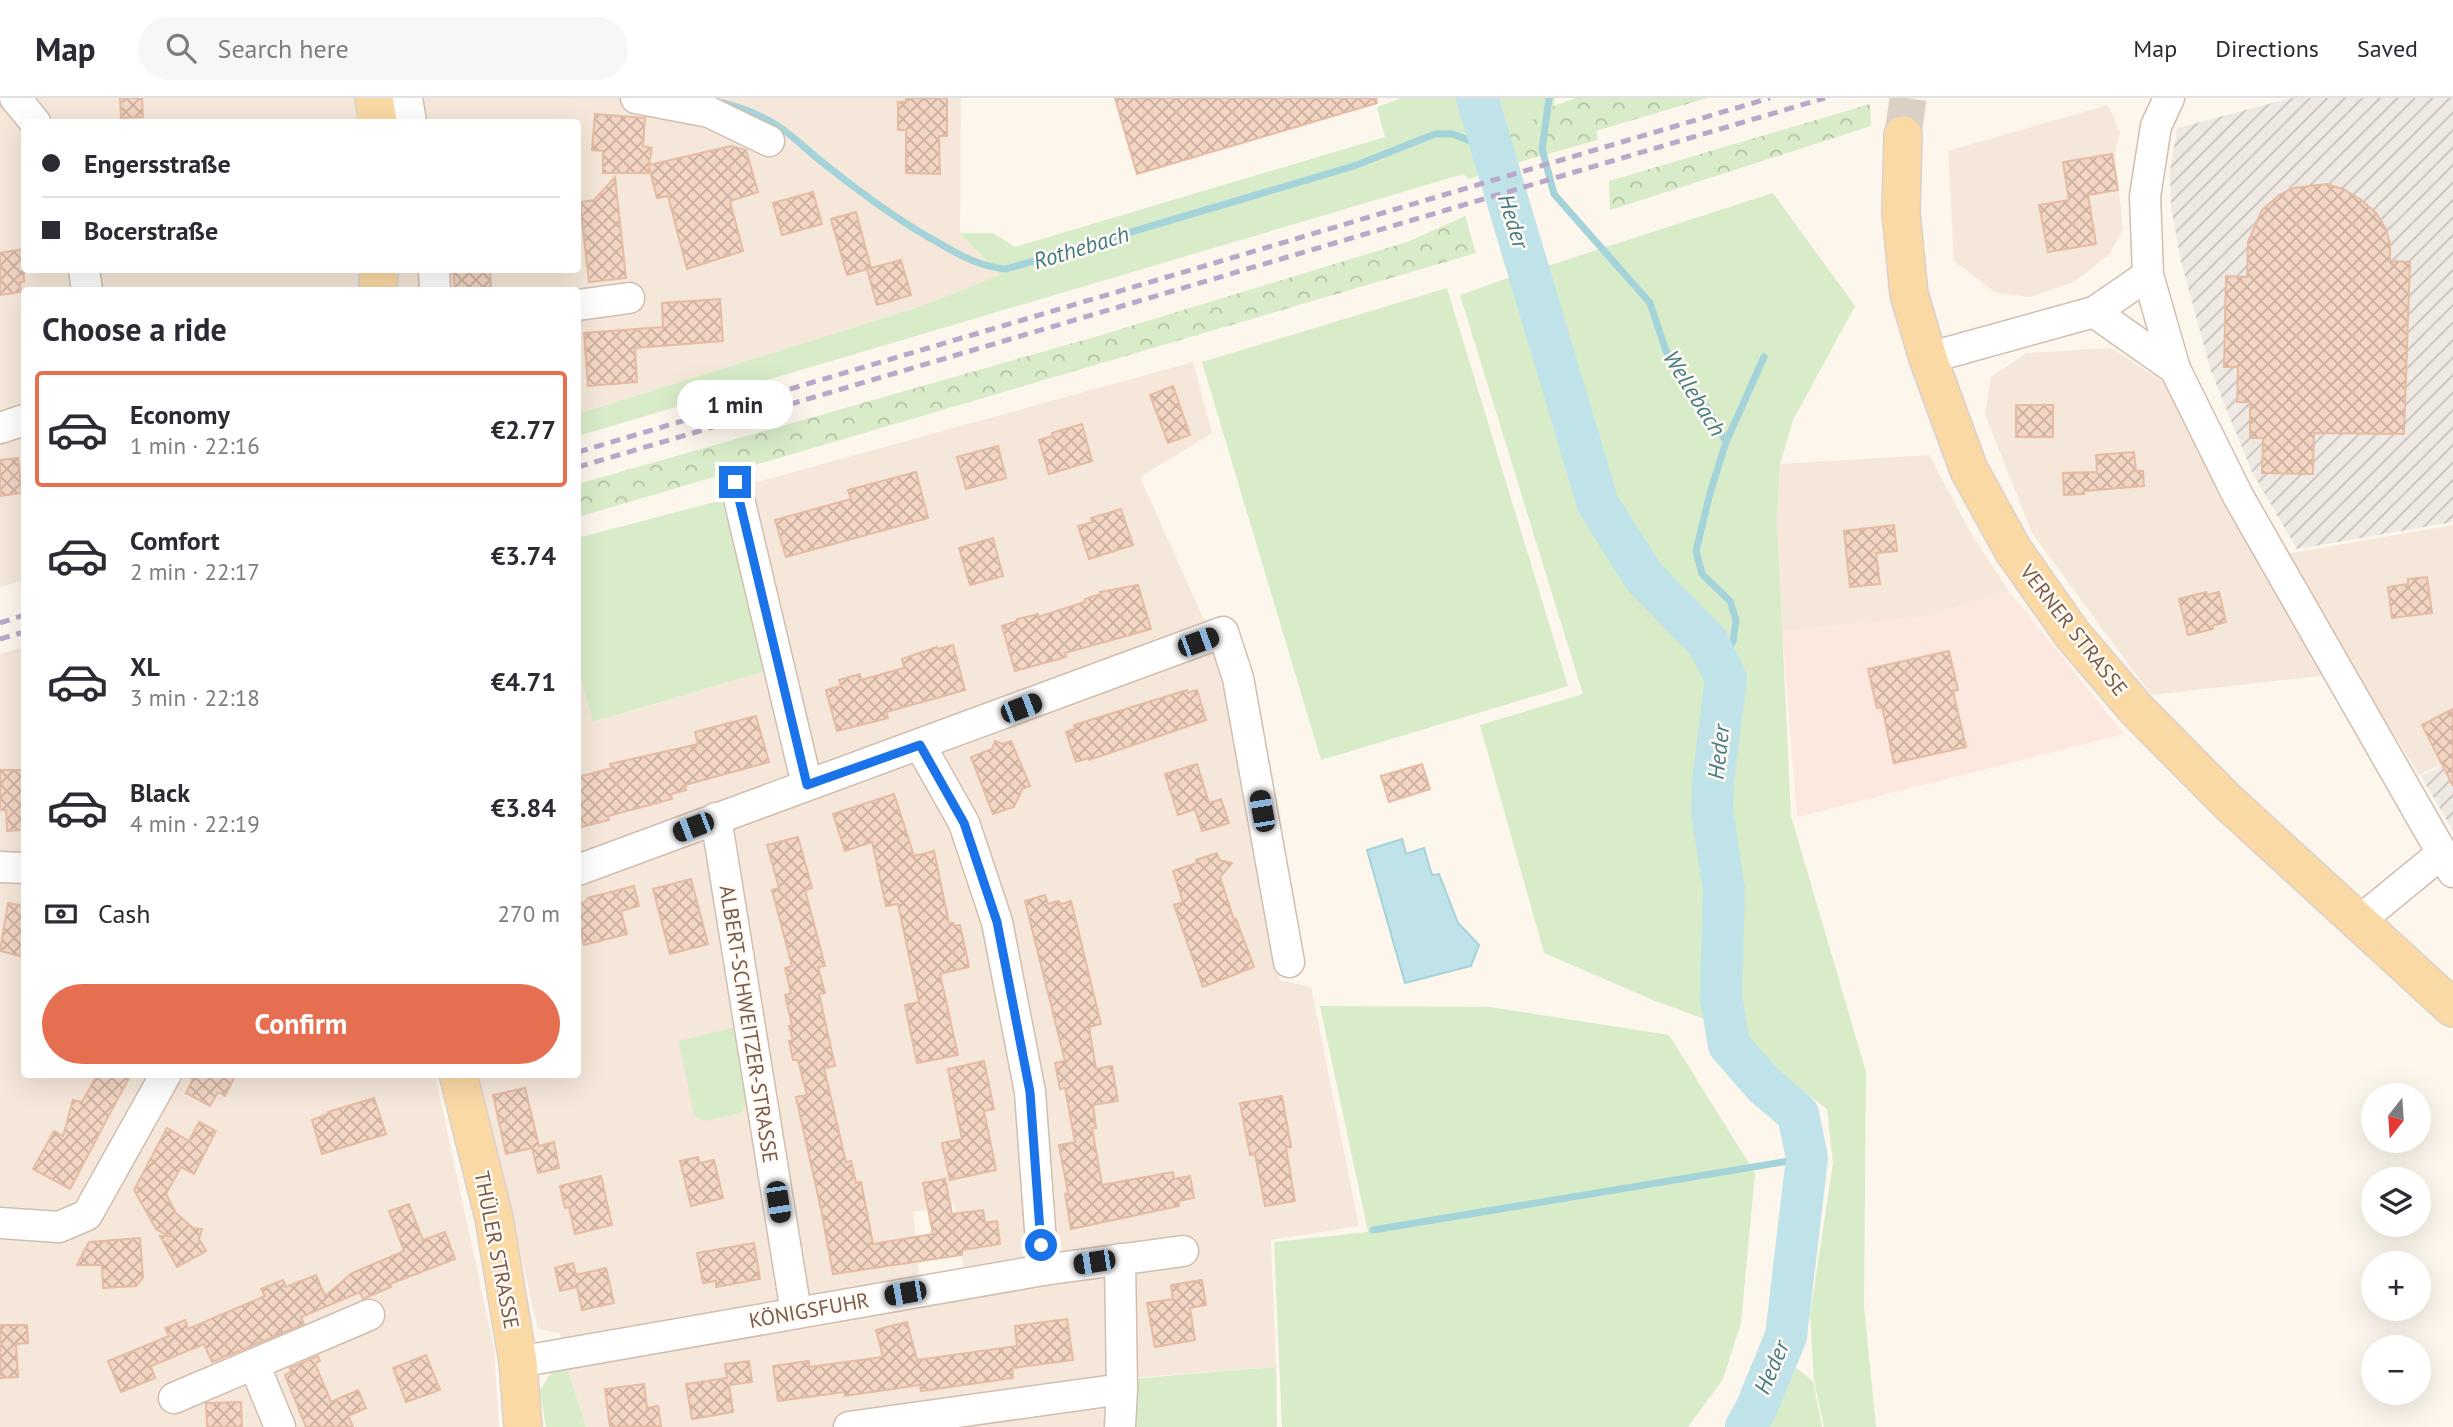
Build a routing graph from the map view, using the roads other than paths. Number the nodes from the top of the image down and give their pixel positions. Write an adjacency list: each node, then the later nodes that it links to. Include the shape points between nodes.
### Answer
1 (15, 98): 6 (street)
2 (374, 98): 7 (main road)
3 (407, 98): 8 (street)
4 (636, 98): 10 (street, via 709,112)
5 (2169, 98): 11 (street, via 2156,126 2145,196)
6 (32, 119)
7 (377, 119)
8 (410, 119)
9 (1903, 135): 15 (main road, VERNER STRASSE, via 1901,213 1909,294)
10 (769, 141)
11 (2147, 275): 14 (street); 16 (street)
12 (629, 298): 13 (street)
13 (581, 304)
14 (2094, 312): 15 (street); 16 (street)
15 (1928, 358): 27 (main road, VERNER STRASSE, via 1969,470 2013,550 2072,634 2136,709 2227,801)
16 (2175, 369): 23 (street, via 2238,496)
17 (21, 421): 18 (street)
18 (0, 428)
19 (735, 482): 21 (street)
20 (920, 745): 21 (street); 28 (street, via 1223,632 1238,678); 35 (street, via 964,823 997,922 1030,1092)
21 (807, 785): 22 (street)
22 (716, 818): 26 (street); 36 (street, ALBERT-SCHWEITZER-STRASSE)
23 (2447, 863): 27 (street)
24 (0, 867): 25 (street)
25 (21, 868)
26 (581, 869)
27 (2358, 922): 29 (main road, VERNER STRASSE)
28 (1289, 962)
29 (2453, 1009)
30 (164, 1078): 32 (street, via 87,1215 59,1227)
31 (459, 1078): 38 (main road, THÜLER STRASSE, via 494,1217)
32 (0, 1223)
33 (1183, 1251): 34 (street, KÖNIGSFUHR)
34 (1120, 1259): 35 (street, KÖNIGSFUHR); 40 (street)
35 (1043, 1270): 36 (street, KÖNIGSFUHR)
36 (796, 1312): 38 (street, KÖNIGSFUHR)
37 (369, 1315): 39 (street)
38 (518, 1362): 44 (main road, THÜLER STRASSE)
39 (254, 1364): 41 (street); 43 (street)
40 (1122, 1389): 42 (street); 46 (street)
41 (174, 1398)
42 (937, 1421): 45 (street)
43 (280, 1427)
44 (523, 1427)
45 (849, 1427)
46 (1120, 1427)

